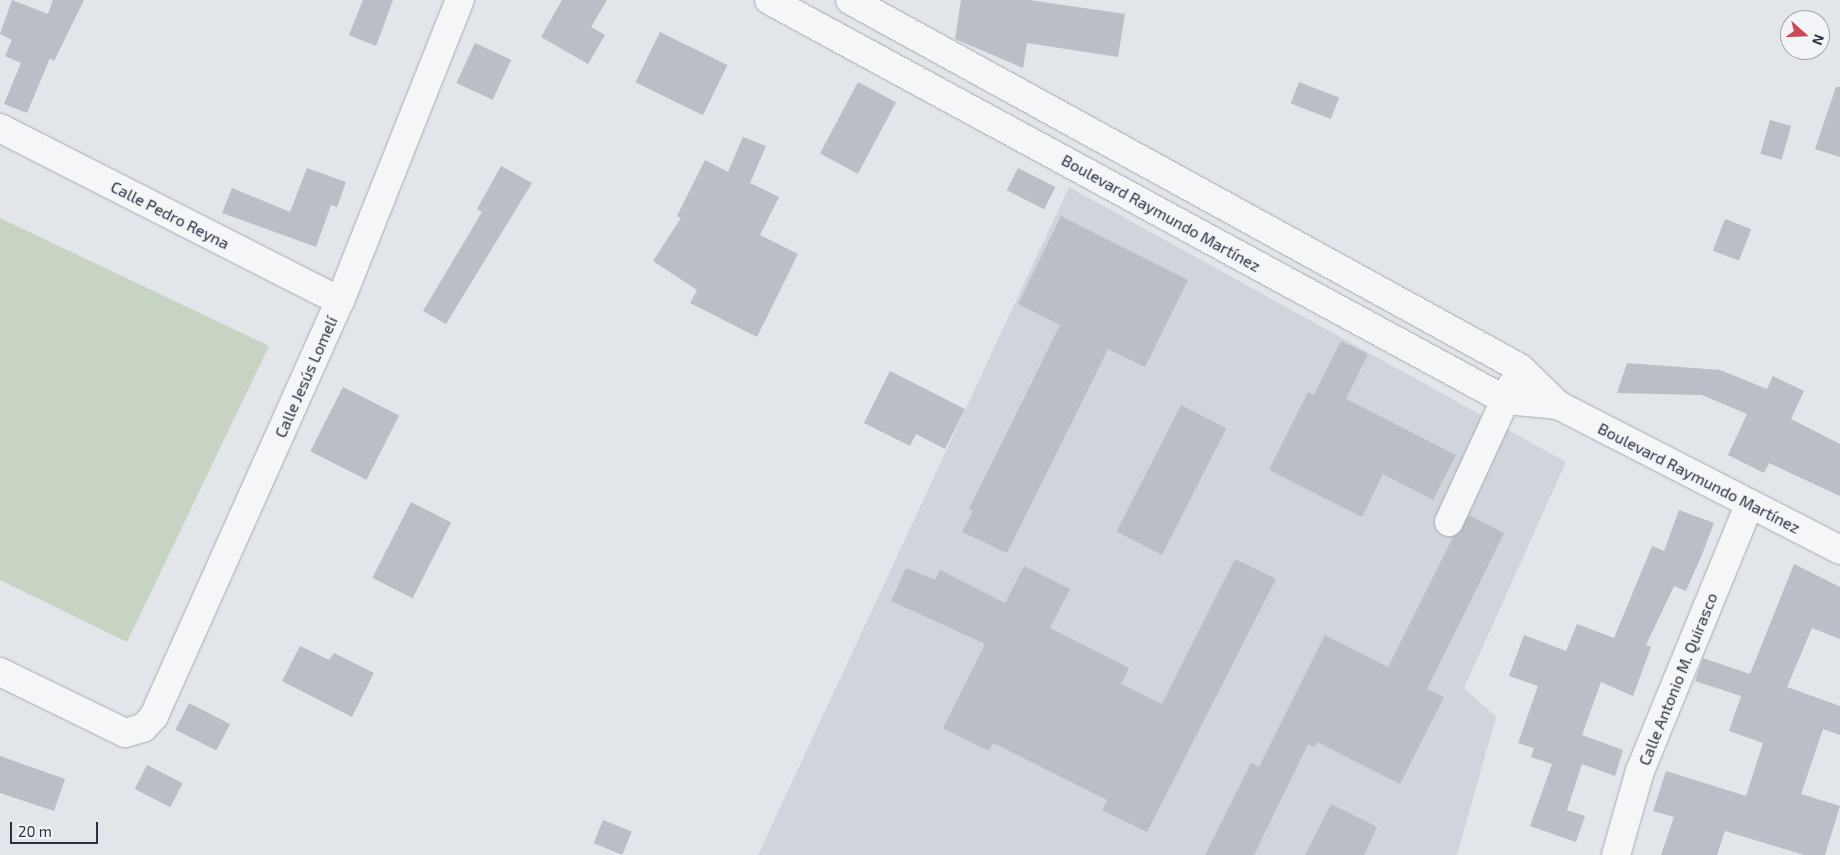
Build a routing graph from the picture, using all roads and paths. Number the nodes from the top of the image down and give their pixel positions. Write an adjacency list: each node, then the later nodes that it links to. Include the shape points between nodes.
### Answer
1 (460, 0): 7 (street, Calle Jesús Lomelí)
2 (770, 0): 5 (street, Boulevard Raymundo Martínez)
3 (850, 0): 4 (street, Boulevard Raymundo Martínez)
4 (1000, 82): 5 (street); 8 (street, Boulevard Raymundo Martínez)
5 (983, 116): 9 (street, Boulevard Raymundo Martínez)
6 (0, 128): 7 (street, Calle Pedro Reyna)
7 (340, 301): 14 (street, Calle Jesús Lomelí, via 154,716 143,728 125,733)
8 (1520, 368): 9 (street); 10 (street, Boulevard Raymundo Martínez)
9 (1505, 400): 10 (street, Boulevard Raymundo Martínez); 12 (street)
10 (1558, 404): 11 (street, Boulevard Raymundo Martínez)
11 (1749, 505): 13 (street, Boulevard Raymundo Martínez); 15 (street, Calle Antonio M. Quirasco, via 1640,772)
12 (1449, 522)
13 (1840, 550)
14 (0, 672)
15 (1616, 855)

